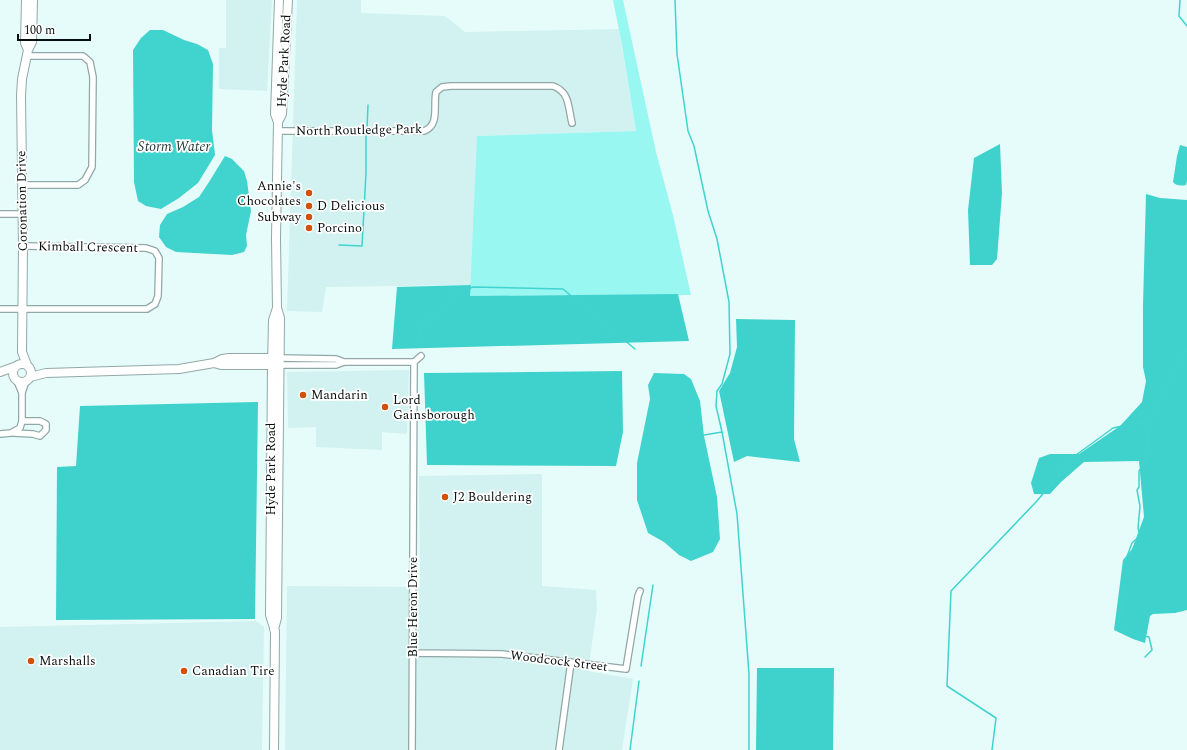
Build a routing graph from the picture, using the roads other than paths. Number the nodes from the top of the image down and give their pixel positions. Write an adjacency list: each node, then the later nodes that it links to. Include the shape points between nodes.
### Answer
1 (26, 0): 5 (main road, Coronation Drive)
2 (33, 0): 5 (main road, Coronation Drive, via 32,42)
3 (279, 0): 6 (main road, Hyde Park Road, via 275,114)
4 (288, 0): 6 (main road, Hyde Park Road, via 282,114)
5 (27, 53): 9 (main road, Coronation Drive, via 21,96); 9 (street, via 83,56 90,62 93,77 92,167 85,180 78,184)
6 (278, 122): 8 (main road, Hyde Park Road)
7 (572, 123): 8 (street, North Routledge Park, via 563,91 553,86 451,86 442,87 436,92 434,123 428,129)
8 (278, 131): 17 (main road, Hyde Park Road, via 276,238 277,308 280,318)
9 (22, 185): 11 (main road, Coronation Drive)
10 (0, 214): 11 (street)
11 (23, 214): 12 (main road, Coronation Drive)
12 (23, 246): 14 (main road, Coronation Drive); 14 (street, Kimball Crescent, via 146,248 155,251 159,258 158,296 155,304 147,309)
13 (0, 309): 14 (street, Kimball Crescent)
14 (22, 309): 15 (main road, Coronation Drive)
15 (22, 352): 19 (main road, Coronation Drive); 20 (main road, Coronation Drive)
16 (421, 356): 18 (street)
17 (275, 362): 18 (street, via 336,366 344,362); 22 (main road, via 229,358 179,369); 32 (main road, Hyde Park Road, via 277,618 274,629)
18 (414, 362): 30 (street, Blue Heron Drive)
19 (16, 366): 20 (main road); 21 (main road); 23 (main road, via 12,372)
20 (28, 366): 22 (main road); 24 (main road, via 31,374)
21 (0, 373): 23 (main road)
22 (46, 373): 24 (main road)
23 (15, 379): 24 (main road, via 20,382); 25 (street)
24 (28, 379): 25 (street)
25 (22, 393): 26 (street)
26 (22, 421): 27 (street, via 20,428); 27 (street, via 43,422 46,424 46,430 40,436)
27 (11, 433): 28 (street)
28 (0, 434)
29 (640, 591): 31 (street, Woodcock Street, via 626,669)
30 (412, 653): 31 (street, Woodcock Street, via 502,654); 33 (street, Blue Heron Drive)
31 (571, 662): 34 (street)
32 (274, 750)
33 (412, 750)
34 (559, 750)

